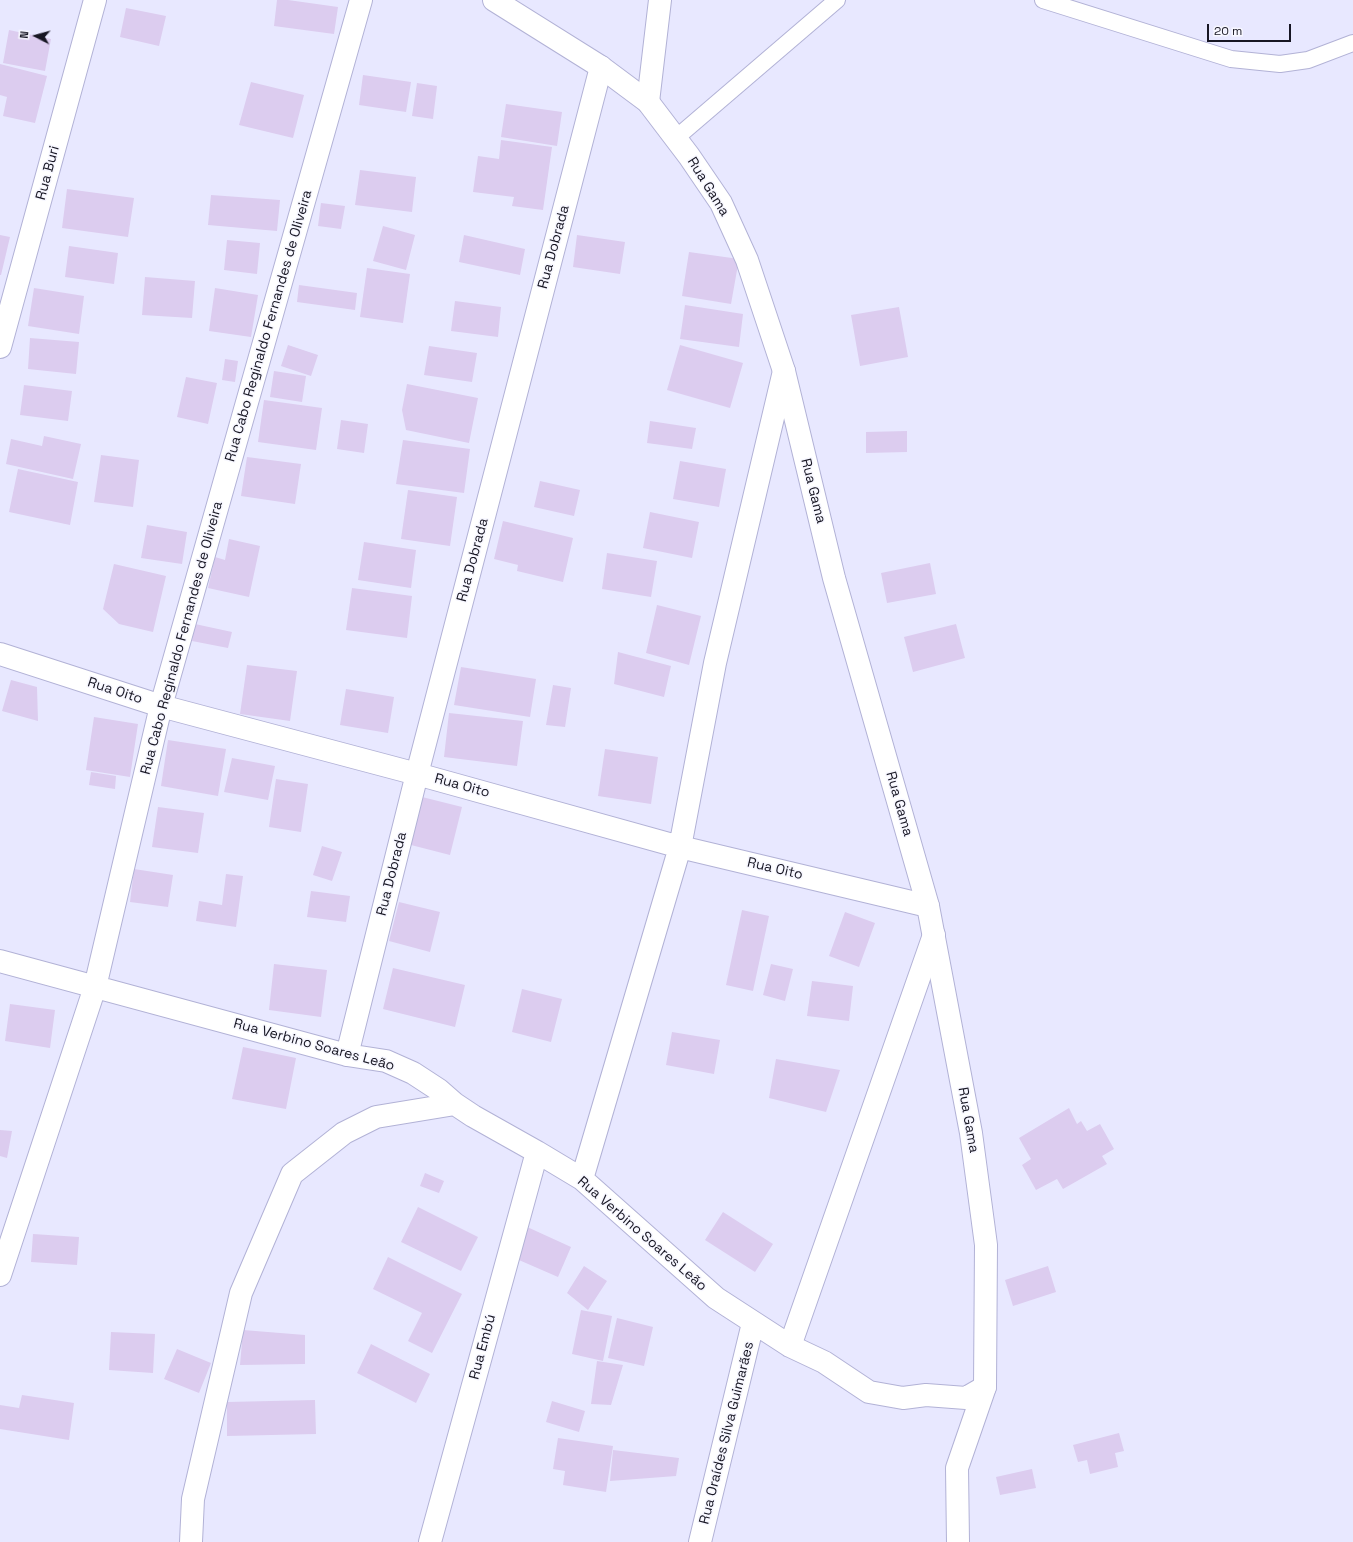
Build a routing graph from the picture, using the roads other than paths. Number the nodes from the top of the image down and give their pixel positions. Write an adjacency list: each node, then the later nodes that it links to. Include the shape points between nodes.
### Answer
1 (95, 0): 11 (street, Rua Buri)
2 (361, 0): 14 (street, Rua Cabo Reginaldo Fernandes de Oliveira)
3 (494, 0): 8 (street, Rua Gama)
4 (660, 0): 9 (street)
5 (837, 0): 10 (lane)
6 (1043, 0): 7 (lane, via 1231,59 1280,64 1308,60)
7 (1353, 43)
8 (601, 66): 9 (street, Rua Gama); 15 (street, Rua Dobrada)
9 (648, 102): 10 (street, Rua Gama)
10 (676, 138): 12 (street, Rua Gama, via 721,203 747,260)
11 (0, 347)
12 (784, 371): 16 (street, via 715,663); 17 (street, Rua Gama, via 834,578)
13 (0, 654): 14 (street, Rua Oito)
14 (161, 706): 15 (street, Rua Oito); 20 (street, Rua Cabo Reginaldo Fernandes de Oliveira)
15 (417, 774): 16 (street, Rua Oito); 21 (street, Rua Dobrada)
16 (680, 847): 17 (street, Rua Oito); 24 (street)
17 (928, 906): 18 (street, Rua Gama)
18 (934, 935): 27 (street); 28 (street, Rua Gama, via 971,1132 986,1245)
19 (0, 961): 20 (street, Rua Verbino Soares Leão)
20 (95, 987): 21 (street, Rua Verbino Soares Leão); 25 (street, Rua Cabo Reginaldo Fernandes de Oliveira)
21 (347, 1055): 22 (street, Rua Verbino Soares Leão, via 386,1061 439,1090)
22 (455, 1104): 23 (street, Rua Verbino Soares Leão); 29 (street, via 376,1117 344,1133 292,1174 241,1293 193,1499)
23 (537, 1152): 24 (street, Rua Verbino Soares Leão); 30 (street, Rua Embú)
24 (582, 1179): 26 (street, Rua Verbino Soares Leão, via 716,1298)
25 (0, 1275)
26 (754, 1323): 27 (street, Rua Verbino Soares Leão); 31 (street, Rua Oraídes Silva Guimarães)
27 (790, 1346): 28 (street, Rua Verbino Soares Leão, via 824,1362 869,1392 903,1398 926,1395 966,1398)
28 (985, 1387): 32 (street, Rua Gama, via 957,1468)
29 (191, 1542)
30 (430, 1542)
31 (700, 1542)
32 (958, 1542)

